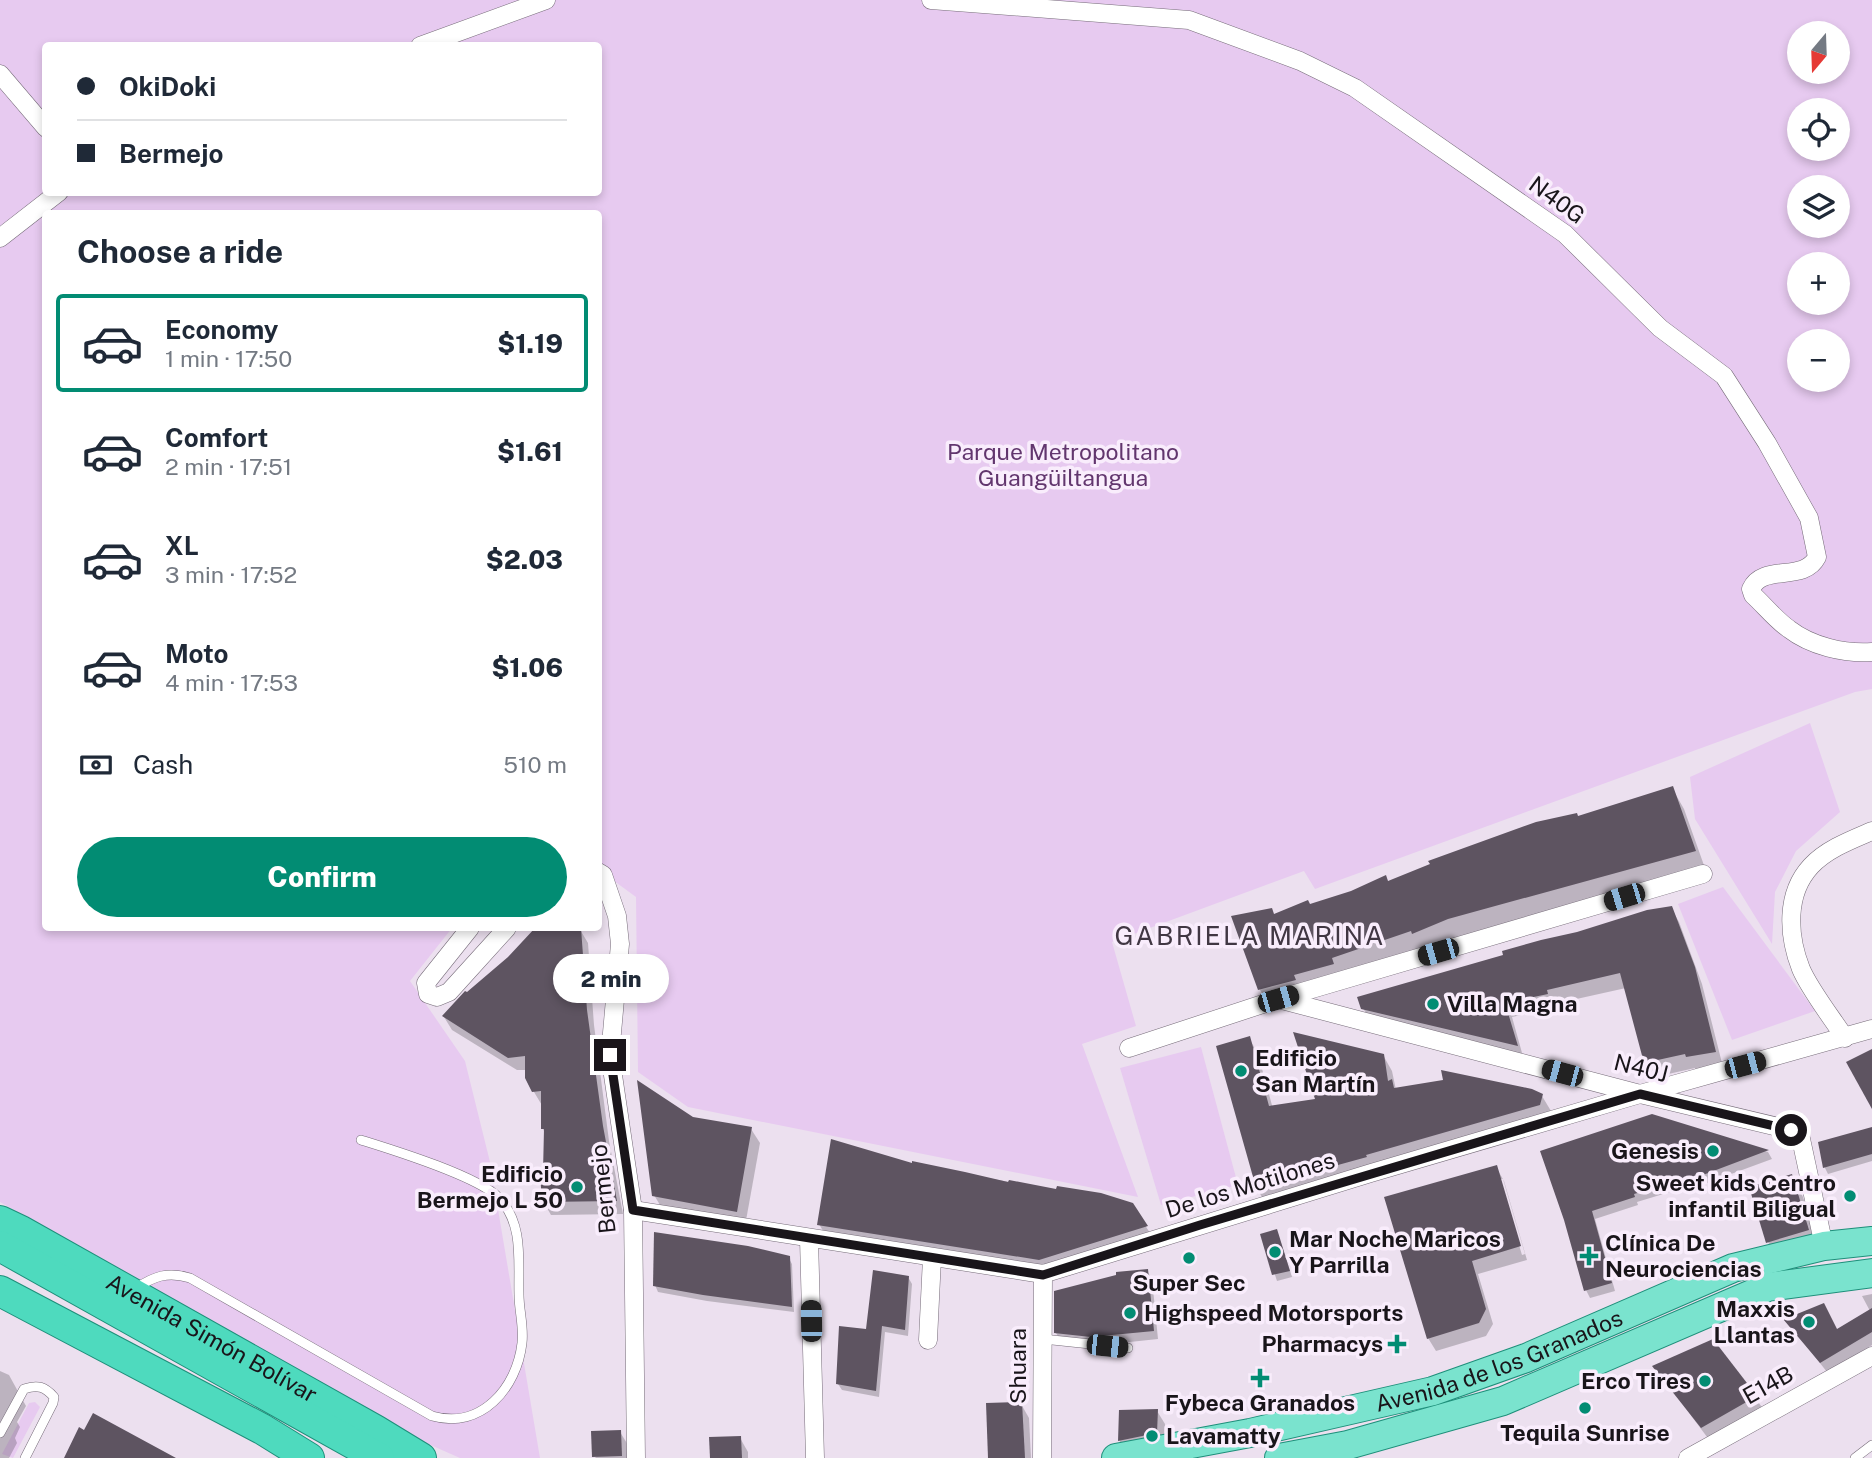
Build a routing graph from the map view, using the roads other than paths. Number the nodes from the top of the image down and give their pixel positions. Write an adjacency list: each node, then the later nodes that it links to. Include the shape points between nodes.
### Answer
1 (545, 0): 3 (street)
2 (931, 0): 8 (street, N40G, via 1189,20 1300,61 1355,88 1565,234 1660,328 1724,376 1809,518 1817,556 1801,571 1760,579 1751,589 1752,595 1789,629 1818,645)
3 (431, 42)
4 (0, 74): 5 (street)
5 (42, 123)
6 (54, 196): 7 (street)
7 (0, 237)
8 (1872, 652)
9 (1872, 831): 18 (street, via 1840,845 1811,866 1793,897 1791,934 1802,970)
10 (602, 874): 13 (street, Bermejo)
11 (1703, 874): 16 (street)
12 (602, 904): 13 (street)
13 (617, 916): 22 (street, Bermejo, via 620,944 610,1055)
14 (468, 931): 15 (street, via 426,983 428,994 436,997 449,992)
15 (504, 931)
16 (1278, 999): 19 (street); 20 (street, N40J)
17 (1872, 1029): 18 (street, De los Motilones)
18 (1845, 1038): 20 (street, De los Motilones)
19 (1129, 1048)
20 (1640, 1094): 26 (street, N40J, via 1797,1133); 30 (street, De los Motilones)
21 (362, 1140): 32 (lane, via 486,1188 509,1213 519,1241 522,1341 515,1373 501,1395 483,1409 456,1420 432,1416 182,1275 158,1277)
22 (633, 1210): 25 (street, De los Motilones); 44 (street, Bermejo)
23 (0, 1222): 32 (highway, Avenida Simón Bolívar)
24 (1872, 1229): 26 (main road, Avenida de los Granados)
25 (809, 1238): 28 (street, De los Motilones); 45 (street)
26 (1847, 1243): 47 (main road, Avenida de los Granados, via 1733,1268 1526,1358 1433,1391)
27 (0, 1246): 42 (highway)
28 (932, 1258): 30 (street, De los Motilones); 34 (street)
29 (1872, 1273): 39 (main road, Avenida de los Granados, via 1768,1287 1503,1401)
30 (1043, 1275): 33 (street, Shuara)
31 (0, 1291): 41 (highway)
32 (131, 1293): 43 (highway, Avenida Simón Bolívar)
33 (1043, 1339): 35 (lane); 46 (street, Shuara)
34 (928, 1340)
35 (1128, 1348)
36 (1872, 1356): 49 (street, E14B)
37 (0, 1433): 40 (lane, via 24,1389 46,1389 54,1397)
38 (1872, 1446): 50 (lane)
39 (1336, 1453): 48 (main road, Avenida de los Granados)
40 (25, 1458)
41 (310, 1458)
42 (379, 1458)
43 (421, 1458)
44 (636, 1458)
45 (815, 1458)
46 (1042, 1458)
47 (1116, 1458)
48 (1279, 1458)
49 (1688, 1458)
50 (1856, 1458)

